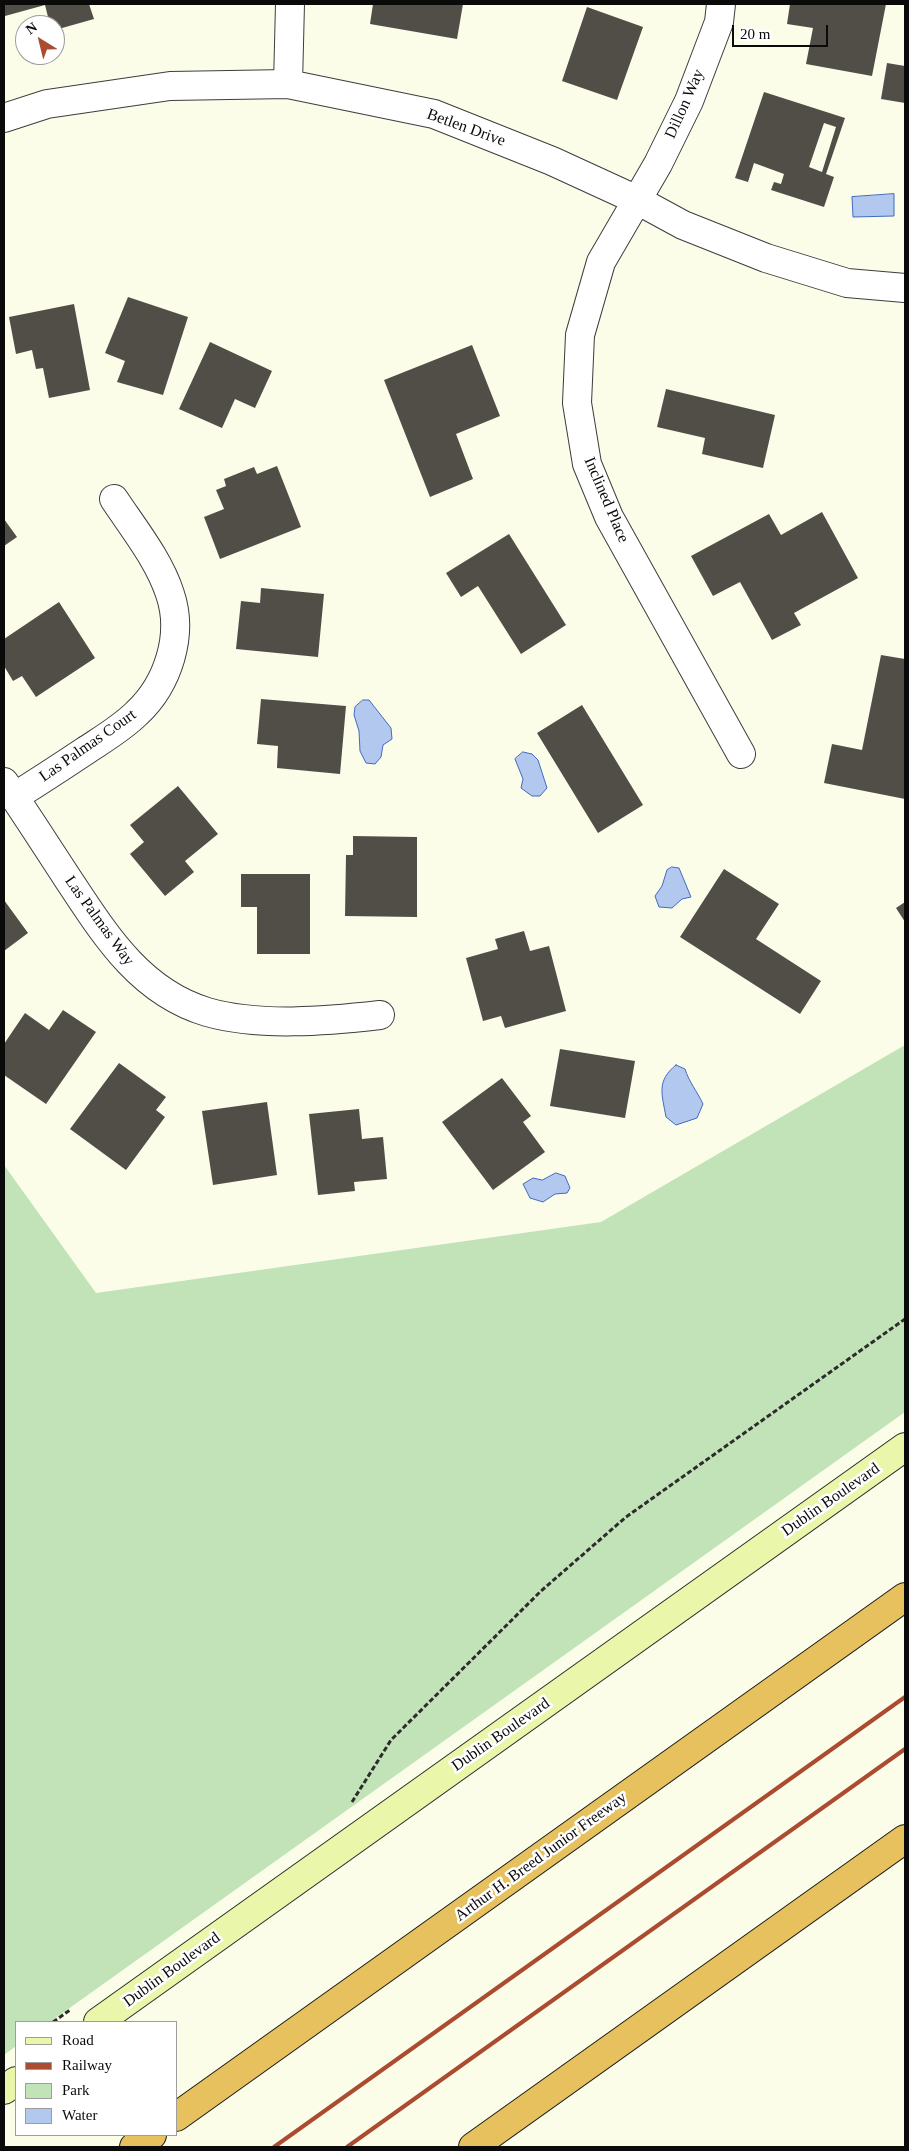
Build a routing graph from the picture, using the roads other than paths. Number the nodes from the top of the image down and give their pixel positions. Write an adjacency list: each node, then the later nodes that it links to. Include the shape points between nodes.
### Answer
1 (290, 4): 3 (street)
2 (721, 4): 5 (street, Dillon Way, via 719,22 689,101)
3 (288, 84): 4 (street, Betlen Drive, via 170,86 47,104); 5 (street, Betlen Drive, via 434,114 552,161)
4 (4, 118)
5 (637, 200): 6 (street, Betlen Drive, via 683,225 766,258 847,283); 8 (street, Inclined Place, via 601,262 580,335 577,403 587,464 613,525)
6 (905, 288)
7 (114, 499): 9 (street, Las Palmas Court, via 148,550 171,595 175,619 169,663 151,697 125,724)
8 (741, 754)
9 (9, 789): 10 (street, Las Palmas Way, via 109,940 140,975 183,1003 207,1012 241,1018 351,1019)
10 (380, 1015)
11 (905, 1447): 14 (street, Dublin Boulevard)
12 (905, 1597): 17 (highway, Arthur H. Breed Junior Freeway)
13 (905, 1839): 20 (highway)
14 (99, 2021)
15 (15, 2082): 16 (street)
16 (4, 2090)
17 (178, 2116)
18 (150, 2136): 19 (highway)
19 (134, 2147)
20 (473, 2147)

